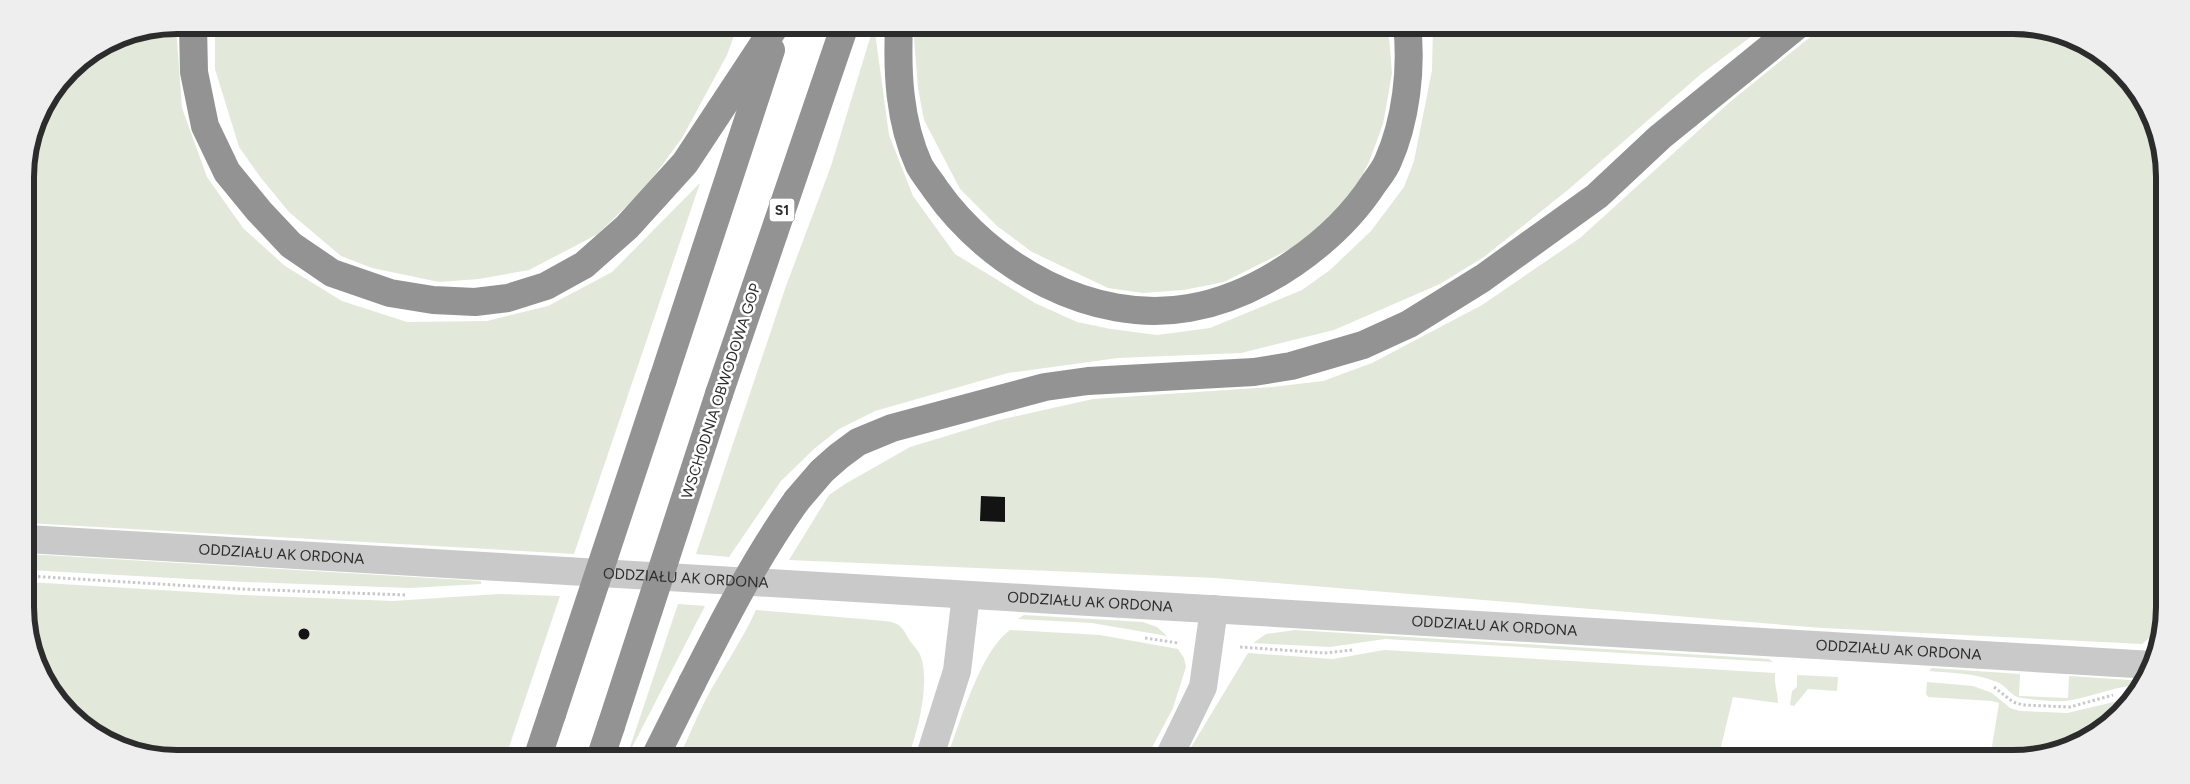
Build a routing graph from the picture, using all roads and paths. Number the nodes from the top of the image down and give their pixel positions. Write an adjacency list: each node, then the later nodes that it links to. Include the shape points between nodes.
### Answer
1 (193, 34): 2 (highway, via 194,72 205,126 227,172 291,245 332,274 390,292 433,300 475,302 508,298 546,286 584,265 627,227 685,163)
2 (772, 34)
3 (775, 34): 14 (highway, bridge)
4 (841, 34): 15 (highway, WSCHODNIA OBWODOWA GOP / S1, bridge)
5 (899, 34): 6 (highway, via 904,120 920,166 952,212 987,246 1031,276 1068,295 1113,307 1155,310 1189,308 1232,296 1253,286 1298,260 1329,236 1360,204 1388,162 1401,122)
6 (1407, 34)
7 (1787, 34): 16 (highway, bridge, via 1660,137 1597,196 1483,278 1409,324 1362,345 1291,366 1254,372 1097,380 1045,387 892,428 858,442 822,471 780,525 734,601)
8 (34, 539): 11 (street, ODDZIAŁU AK ORDONA)
9 (34, 576): 10 (path)
10 (409, 595)
11 (966, 595): 12 (street, ODDZIAŁU AK ORDONA); 17 (street, via 957,671)
12 (1214, 609): 13 (street, ODDZIAŁU AK ORDONA); 18 (street, via 1204,687)
13 (2144, 664)
14 (541, 750)
15 (603, 750)
16 (658, 750)
17 (932, 750)
18 (1172, 750)

